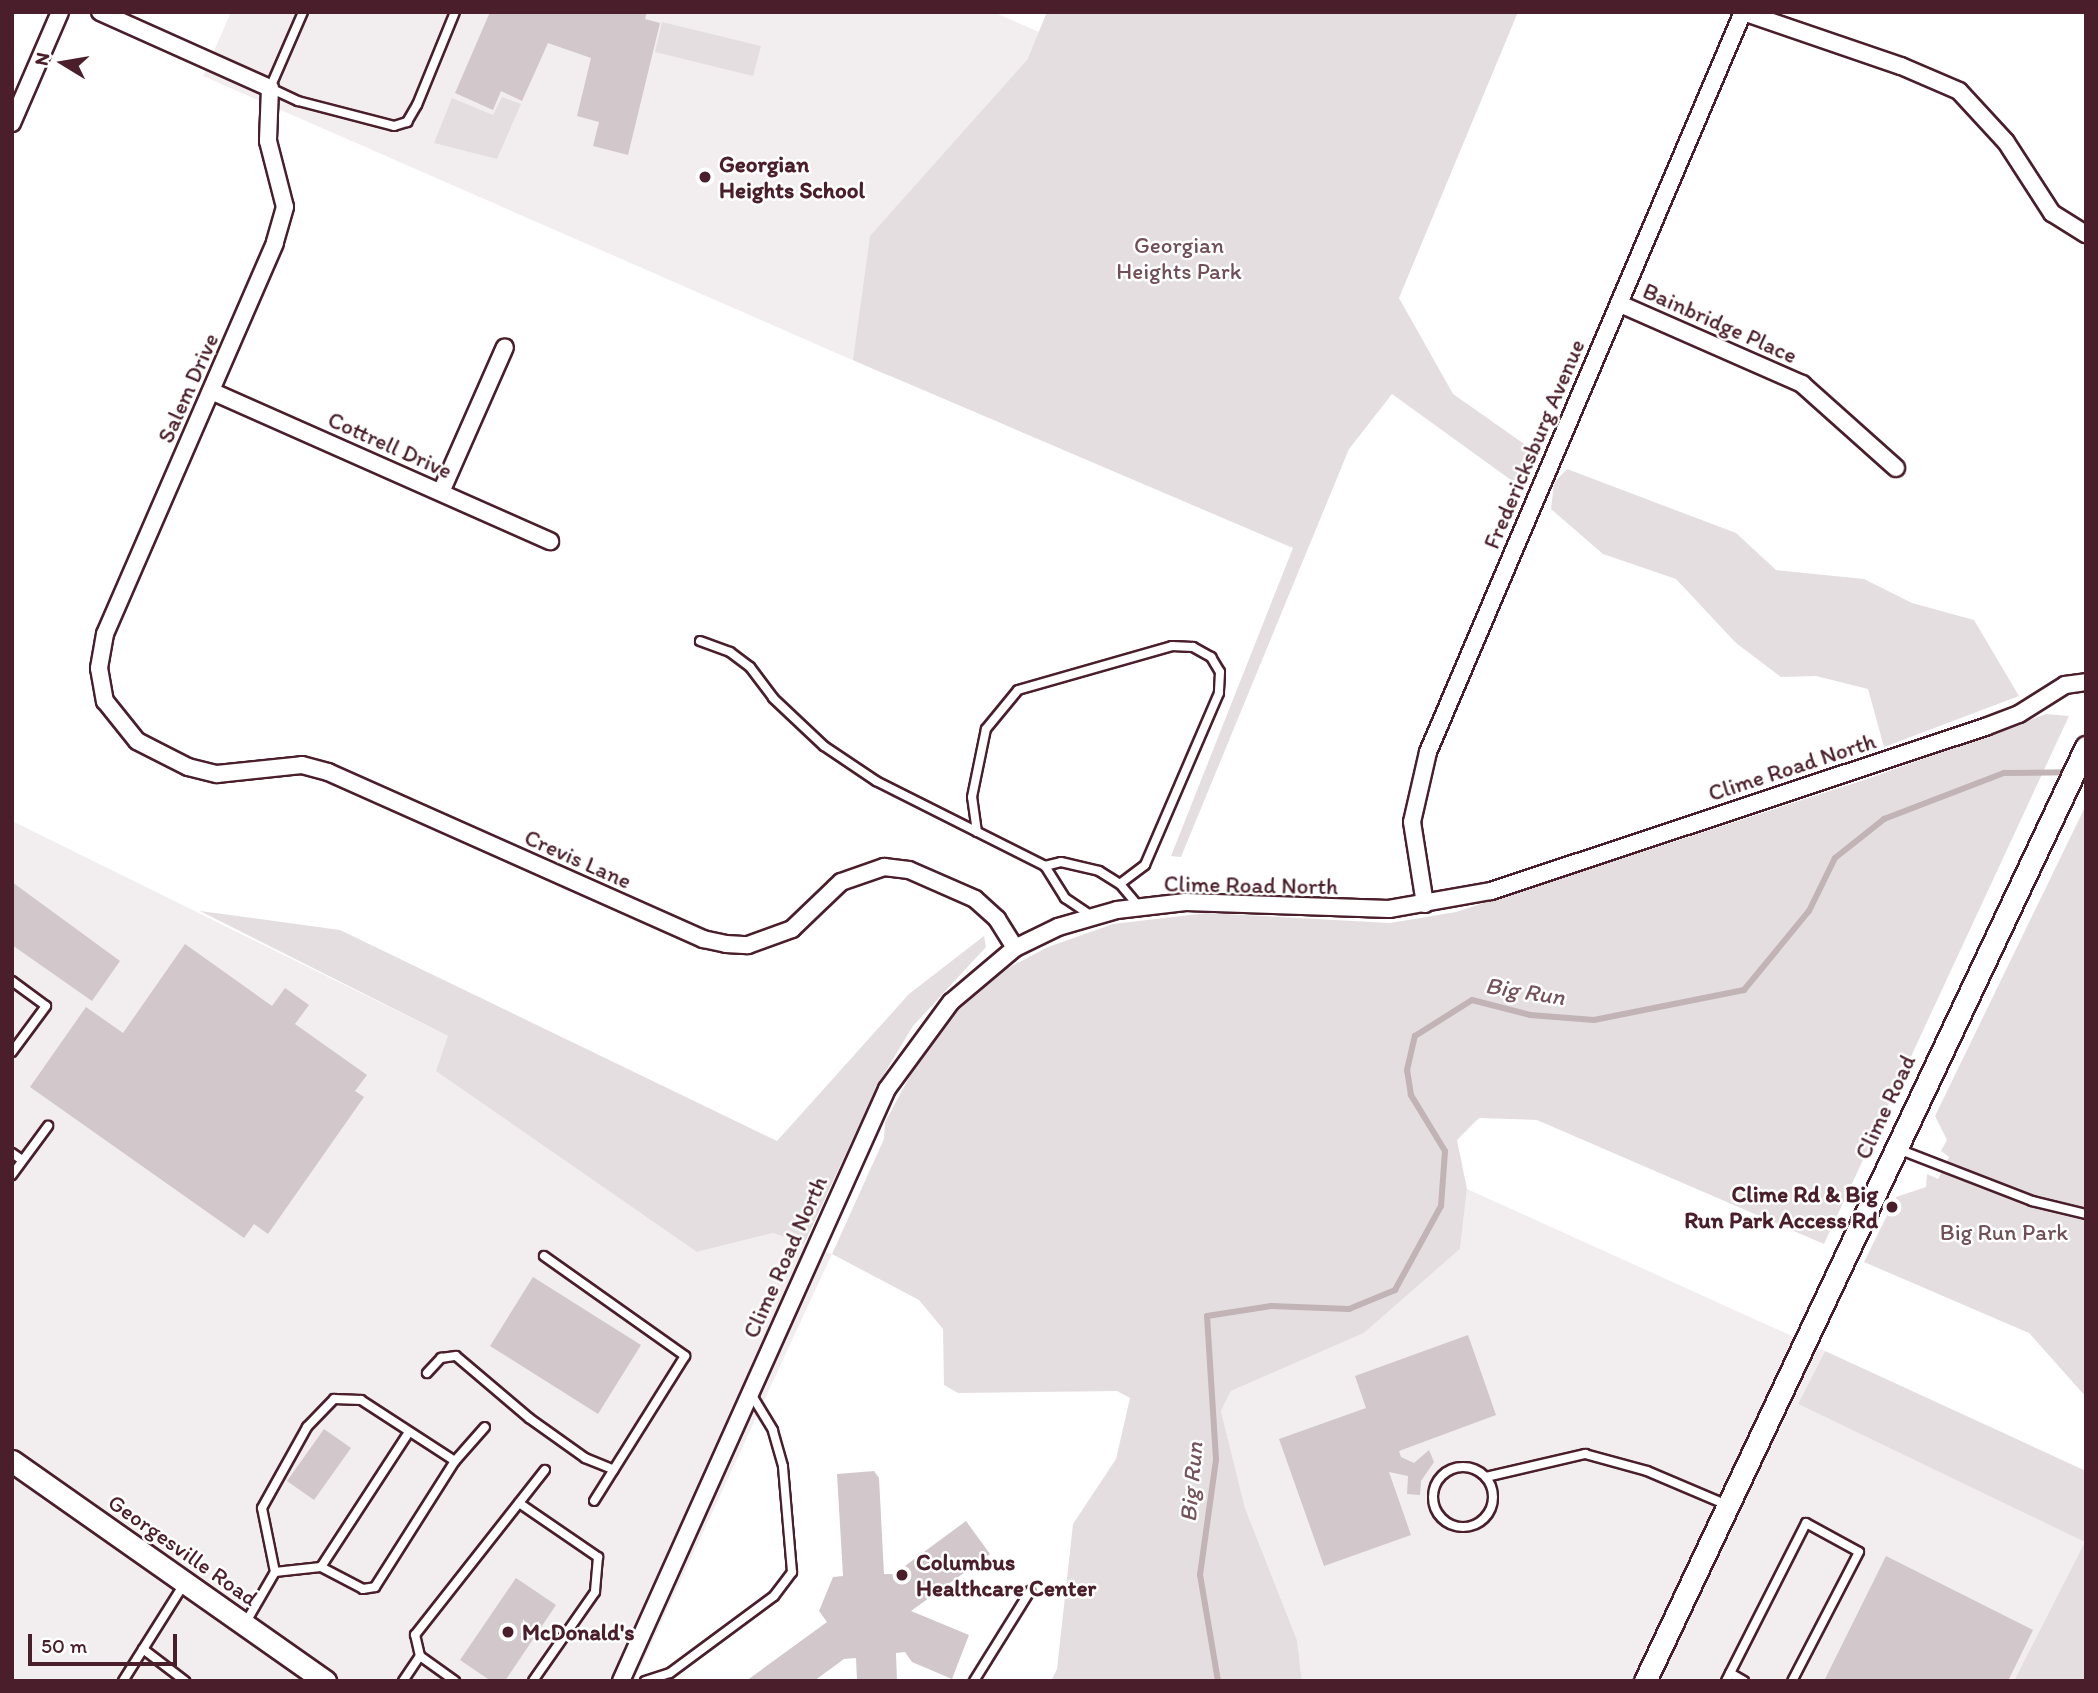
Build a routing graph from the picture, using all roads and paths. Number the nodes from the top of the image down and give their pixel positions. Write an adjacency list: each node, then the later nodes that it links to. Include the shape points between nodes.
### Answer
1 (60, 12): 7 (street)
2 (100, 12): 6 (street)
3 (303, 12): 6 (lane)
4 (454, 12): 6 (lane, via 407,122 394,126 298,101)
5 (1743, 12): 8 (street, via 1901,66 1959,91 2006,142 2053,213); 9 (street, Fredericksburg Avenue)
6 (270, 88): 11 (street, Salem Drive, via 268,141 285,207 275,243)
7 (12, 122)
8 (2086, 234)
9 (1620, 304): 12 (street, Bainbridge Place, via 1802,384); 22 (street, Fredericksburg Avenue, via 1428,752 1412,822)
10 (505, 347): 13 (street)
11 (211, 391): 13 (street, Cottrell Drive); 17 (street, Salem Drive, via 105,634 99,668)
12 (1896, 468)
13 (441, 492): 14 (street, Cottrell Drive)
14 (550, 541)
15 (700, 641): 19 (lane, via 730,652 750,667 783,708 834,753 876,781)
16 (2086, 682): 22 (street, Clime Road North, via 2065,685 2019,714 1985,727 1491,891)
17 (106, 701): 25 (street, Crevis Lane, via 137,741 188,766 217,774 302,765 328,772 703,939 737,945 770,940 792,929 841,882 884,867 921,874 975,899 997,919)
18 (2086, 747): 29 (main road, Clime Road)
19 (977, 832): 20 (lane); 21 (lane, via 972,797 986,729 1018,690 1172,646 1193,647 1211,657 1220,672 1219,692 1145,865)
20 (1045, 866): 21 (lane, via 1061,862 1099,871); 24 (lane, via 1065,898)
21 (1120, 884): 23 (lane)
22 (1425, 904): 23 (street, Clime Road North, via 1346,910 1186,902)
23 (1139, 907): 24 (street, Clime Road North)
24 (1094, 917): 25 (street, Clime Road North)
25 (1015, 948): 36 (street, Clime Road North, via 951,1002 887,1089)
26 (12, 981): 27 (lane, via 46,1006)
27 (12, 1052)
28 (48, 1126): 31 (lane)
29 (1895, 1148): 33 (lane, via 2032,1201); 46 (main road, Clime Road)
30 (12, 1153): 31 (lane)
31 (22, 1160): 32 (lane)
32 (12, 1175)
33 (2086, 1214)
34 (544, 1256): 42 (lane, via 685,1356)
35 (427, 1373): 42 (lane, via 441,1359 456,1356 528,1418 585,1458)
36 (750, 1392): 61 (street, Clime Road North); 62 (lane, via 772,1430 783,1466 792,1572 774,1596 670,1673)
37 (485, 1427): 40 (lane)
38 (409, 1432): 40 (lane); 47 (lane); 48 (lane, via 361,1400 334,1399 307,1427 262,1508)
39 (12, 1461): 49 (main road, Georgesville Road)
40 (455, 1461): 47 (lane, via 375,1587 363,1589)
41 (545, 1470): 45 (lane)
42 (614, 1470): 44 (lane)
43 (1486, 1477): 43 (lane, via 1493,1494 1488,1514 1472,1526 1443,1519 1433,1501 1443,1474 1470,1467); 46 (lane, via 1585,1454 1647,1471)
44 (594, 1502)
45 (519, 1503): 53 (lane, via 415,1635); 60 (lane, via 598,1557 595,1592)
46 (1727, 1505): 64 (main road, Clime Road)
47 (321, 1567): 48 (lane)
48 (275, 1572): 51 (lane)
49 (184, 1584): 51 (main road, Georgesville Road); 52 (lane)
50 (1030, 1591): 63 (lane)
51 (244, 1624): 57 (main road, Georgesville Road)
52 (144, 1649): 55 (lane); 56 (lane)
53 (420, 1656): 58 (lane); 59 (lane)
54 (1728, 1677): 65 (lane); 66 (lane, via 1806,1523 1858,1552)
55 (123, 1681)
56 (185, 1681)
57 (325, 1681)
58 (403, 1681)
59 (455, 1681)
60 (533, 1681)
61 (621, 1681)
62 (645, 1681)
63 (974, 1681)
64 (1645, 1681)
65 (1744, 1681)
66 (1792, 1681)

